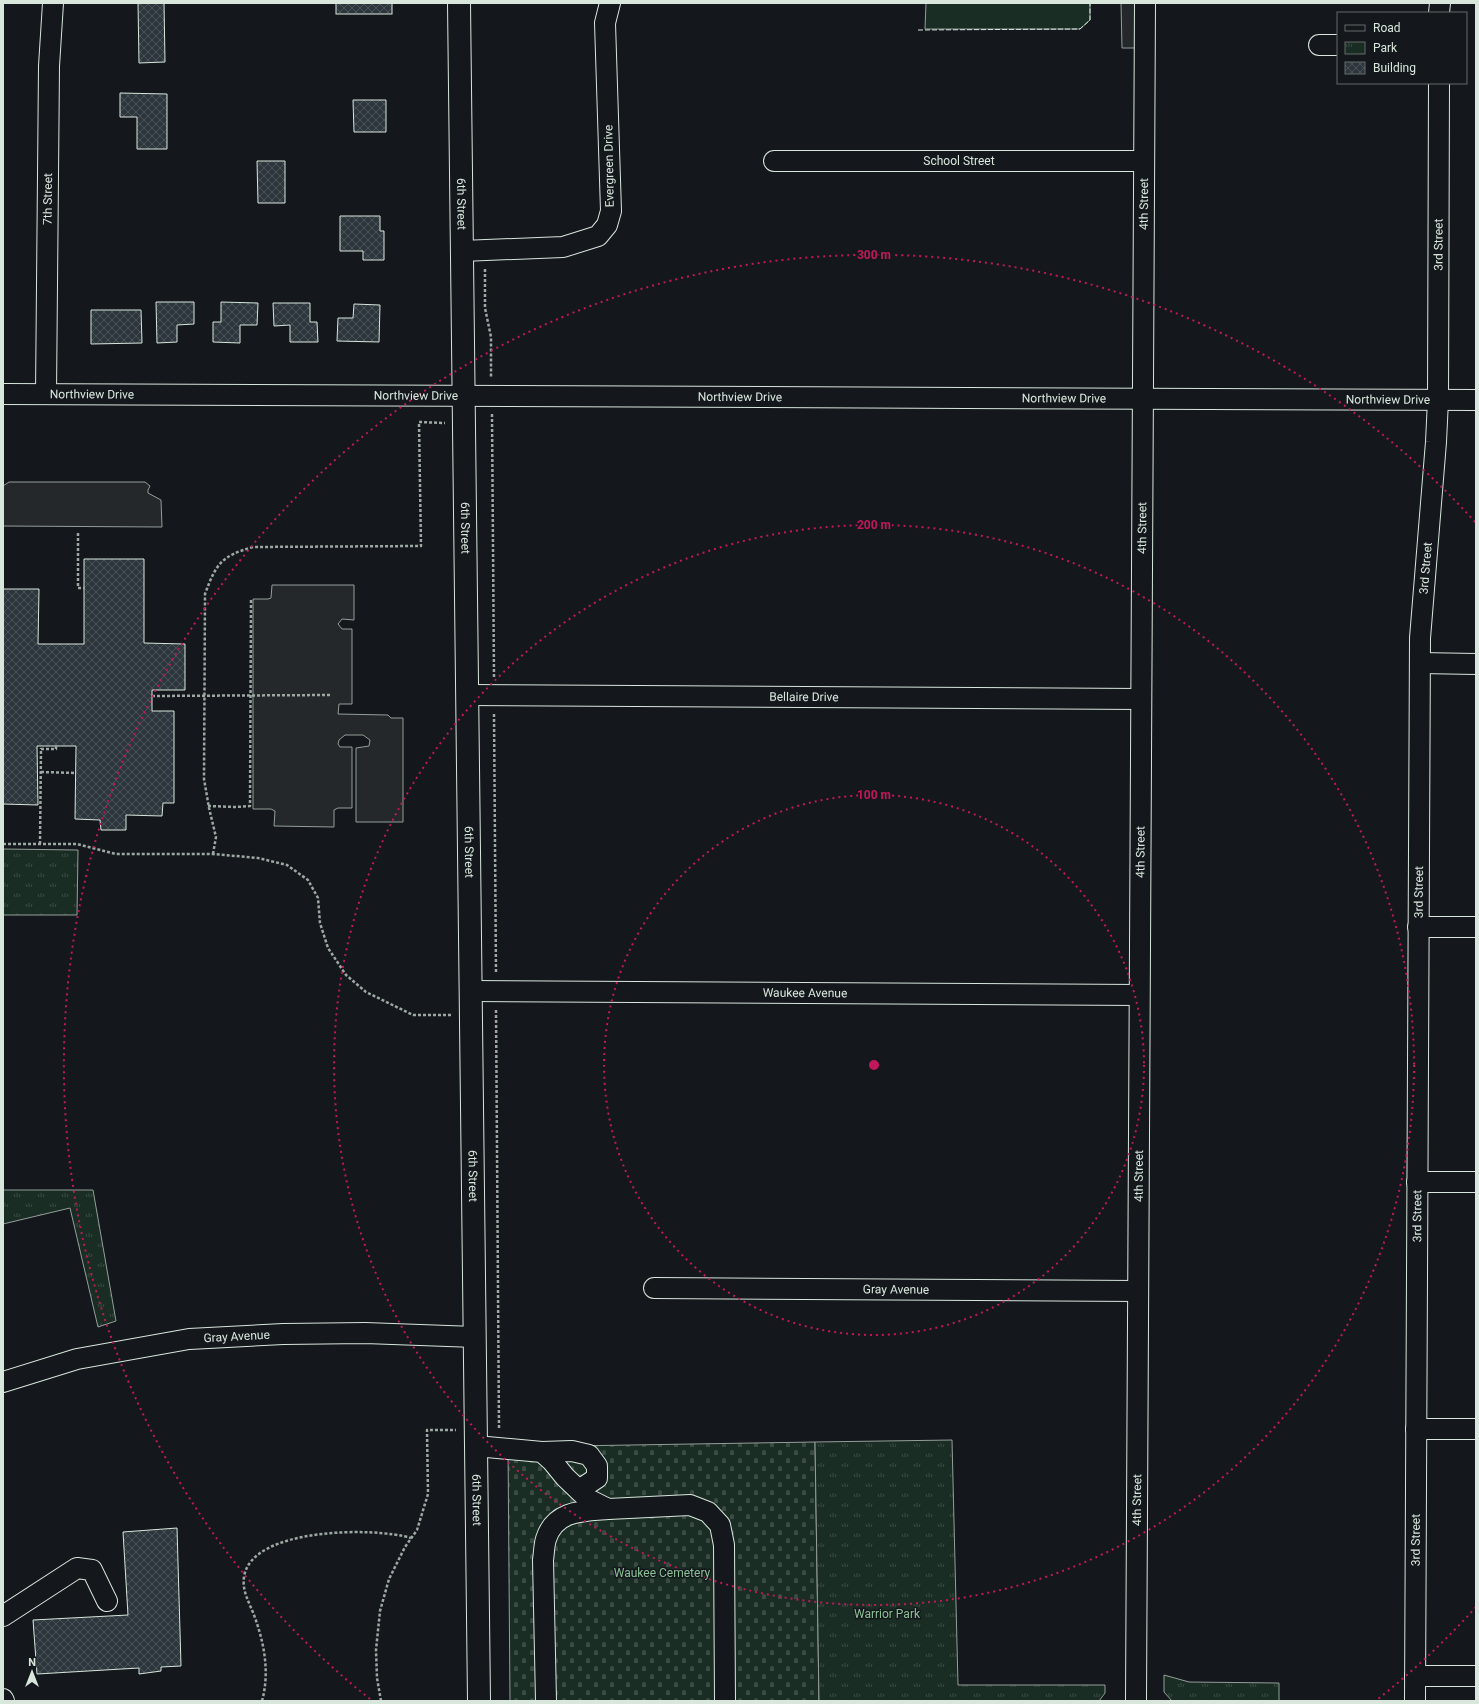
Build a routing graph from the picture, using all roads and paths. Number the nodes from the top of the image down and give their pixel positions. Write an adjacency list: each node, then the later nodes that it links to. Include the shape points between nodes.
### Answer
1 (53, 3): 12 (street, 7th Street, via 49,66)
2 (459, 3): 9 (main road, 6th Street)
3 (610, 3): 8 (street, Evergreen Drive, via 605,23 611,212 607,225 598,236 564,247)
4 (1145, 3): 7 (street, 4th Street)
5 (1439, 84): 15 (street, 3rd Street)
6 (774, 161): 7 (street, School Street)
7 (1144, 161): 14 (street, 4th Street)
8 (485, 250): 9 (street, Evergreen Drive); 10 (path, via 485,308 491,337)
9 (462, 251): 13 (main road, 6th Street)
10 (492, 383)
11 (3, 394): 12 (street, Northview Drive)
12 (46, 394): 13 (street, Northview Drive)
13 (464, 397): 14 (street, Northview Drive); 26 (main road, 6th Street)
14 (1143, 399): 15 (street, Northview Drive); 30 (street, 4th Street)
15 (1438, 400): 16 (street, Northview Drive); 23 (street, 3rd Street)
16 (1476, 400)
17 (439, 423): 28 (path, via 419,422 421,546 253,547 237,552 222,561 210,577 205,594)
18 (487, 423): 19 (path)
19 (492, 423)
20 (78, 533): 21 (path, via 78,588)
21 (84, 588)
22 (251, 599): 29 (path)
23 (1420, 663): 24 (street); 38 (street, 3rd Street)
24 (1476, 664)
25 (332, 695): 29 (path)
26 (467, 695): 30 (street, Bellaire Drive); 40 (main road, 6th Street)
27 (152, 696): 28 (path)
28 (204, 696): 29 (path); 34 (path, via 204,779)
29 (250, 696): 34 (path, via 250,806)
30 (1141, 699): 41 (street, 4th Street)
31 (56, 746): 32 (path, via 56,749 41,749)
32 (41, 772): 33 (path); 36 (path)
33 (76, 773)
34 (208, 806): 37 (path, via 216,837)
35 (3, 844): 36 (path)
36 (40, 844): 37 (path, via 77,844 116,854)
37 (214, 854): 43 (path, via 258,858 287,865 308,880 318,898 320,923 328,948 346,975 366,992 413,1015)
38 (1418, 927): 39 (street); 44 (street, 3rd Street)
39 (1476, 927)
40 (471, 991): 41 (street, Waukee Avenue); 48 (main road, 6th Street)
41 (1139, 995): 47 (street, 4th Street)
42 (496, 1007): 50 (path)
43 (448, 1015)
44 (1417, 1182): 45 (street); 51 (street, 3rd Street)
45 (1476, 1182)
46 (654, 1288): 47 (street, Gray Avenue)
47 (1137, 1291): 68 (street, 4th Street)
48 (475, 1337): 49 (street, Gray Avenue, via 283,1334 189,1339 77,1359); 54 (main road, 6th Street)
49 (3, 1382)
50 (500, 1428)
51 (1416, 1429): 52 (street); 61 (street, 3rd Street)
52 (1476, 1429)
53 (458, 1430): 58 (path, via 427,1430 428,1494)
54 (476, 1446): 55 (street); 65 (main road, 6th Street)
55 (542, 1452): 56 (street); 56 (street, via 572,1451 589,1455 598,1466 597,1478)
56 (579, 1490): 57 (street, via 588,1499)
57 (608, 1509): 66 (street, via 572,1512 556,1522 546,1538 543,1560); 67 (street, via 690,1505 708,1512 720,1525 724,1545)
58 (412, 1538): 63 (path, via 373,1531 342,1531 306,1536 272,1546 258,1554 248,1565 244,1577 244,1592 261,1634 266,1660); 64 (path, via 389,1579 380,1611 376,1650)
59 (107, 1601): 60 (street, via 92,1570 77,1568)
60 (3, 1616)
61 (1415, 1676): 62 (street); 69 (street, 3rd Street)
62 (1476, 1676)
63 (262, 1701)
64 (381, 1701)
65 (479, 1701)
66 (546, 1701)
67 (725, 1701)
68 (1136, 1701)
69 (1415, 1701)

